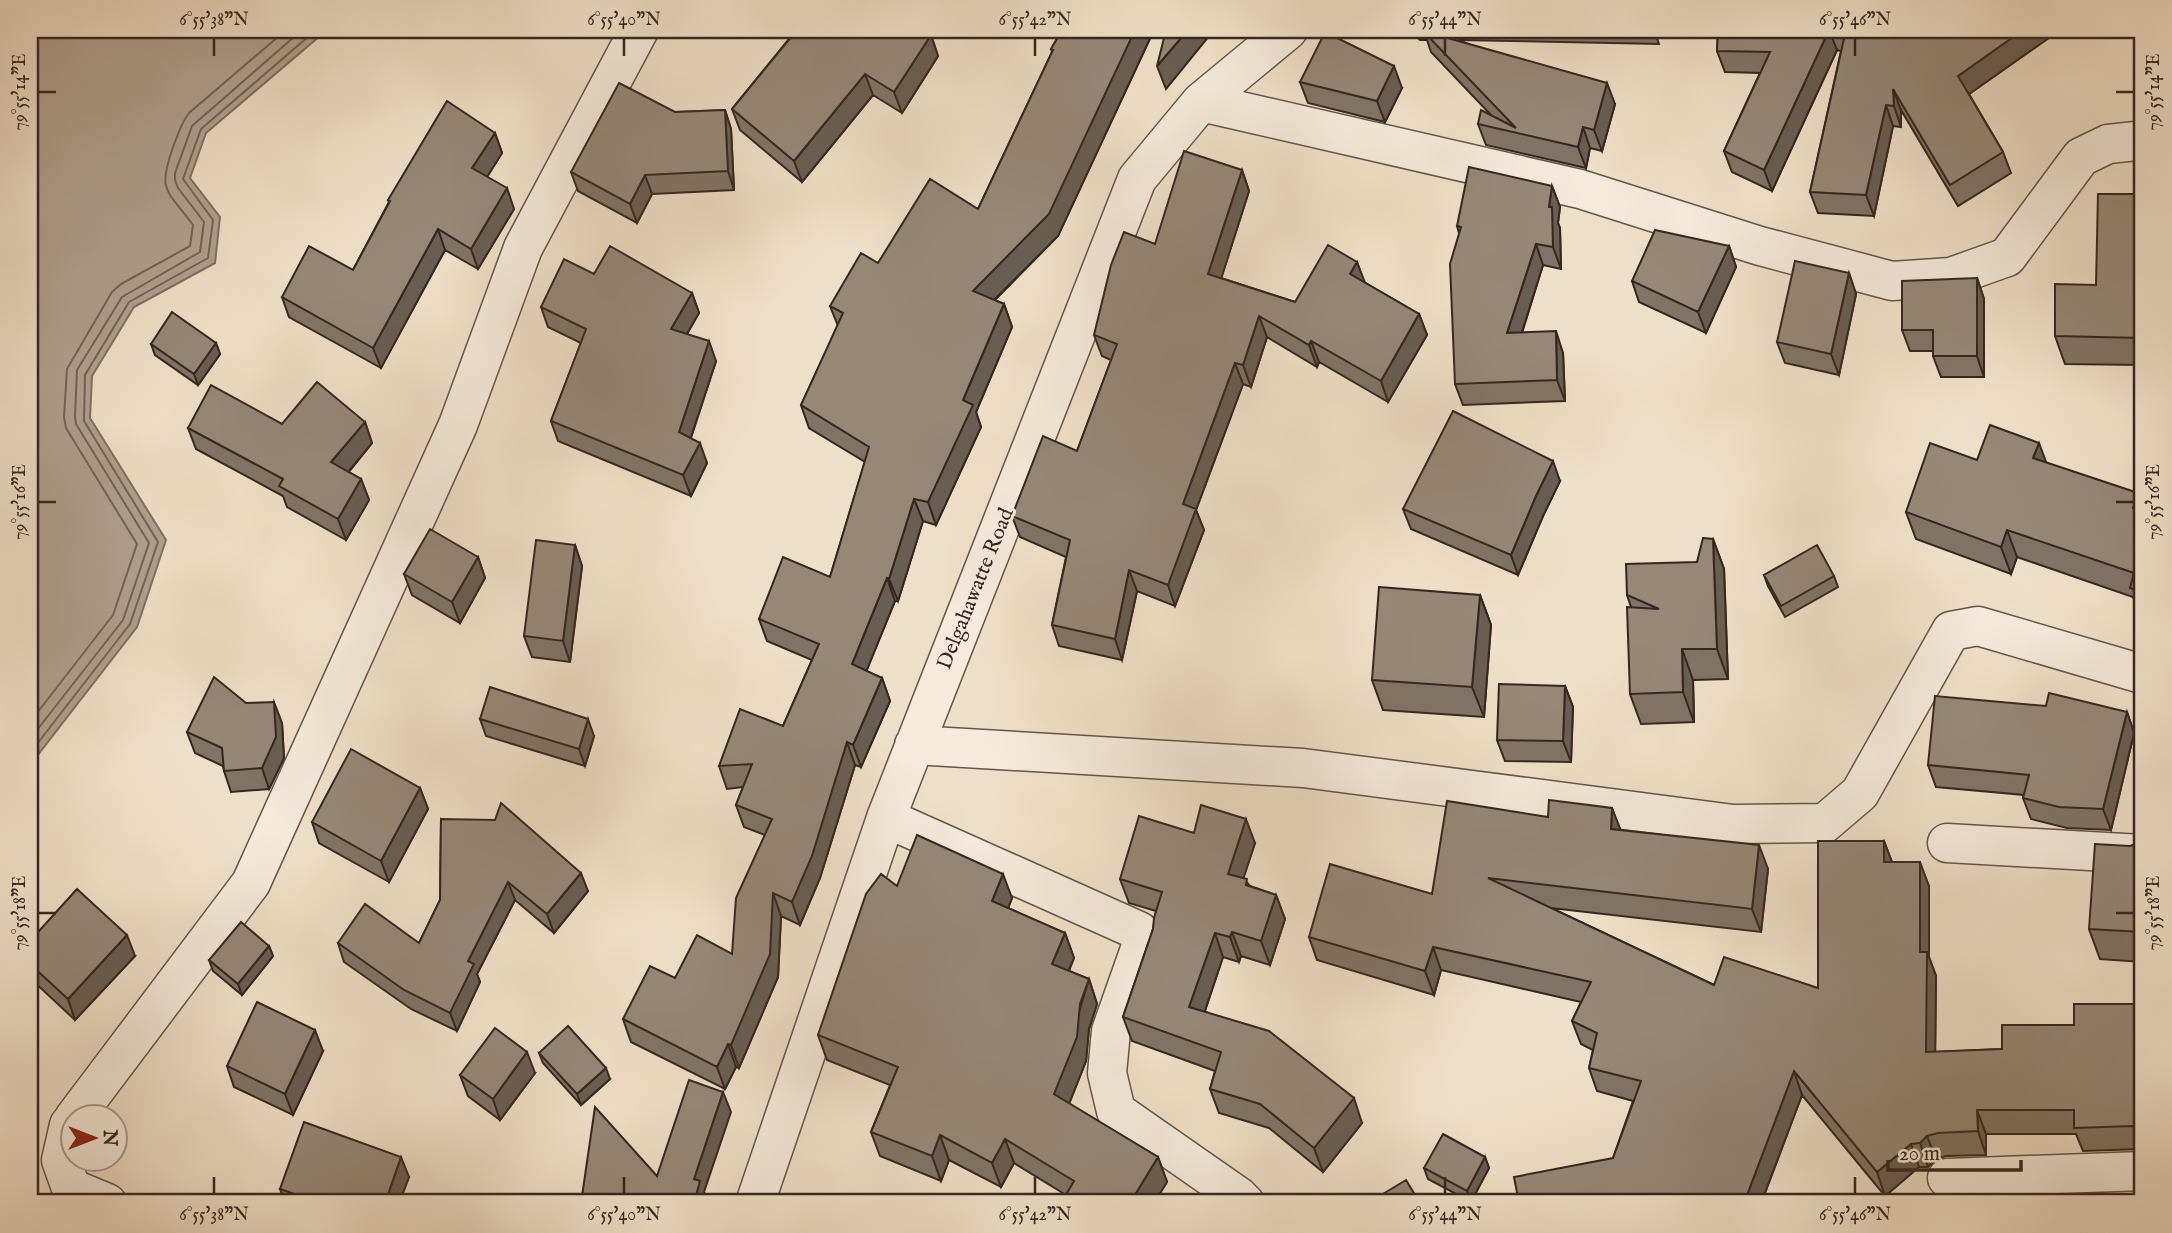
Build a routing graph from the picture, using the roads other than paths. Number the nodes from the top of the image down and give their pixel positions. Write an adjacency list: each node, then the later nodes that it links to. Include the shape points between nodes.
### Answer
1 (639, 30): 10 (street, via 523,248 458,425 251,883)
2 (1287, 30): 3 (street, Delgahawatte Road)
3 (1200, 102): 4 (street, via 1580,189 1760,246 1892,281 1951,277 2007,257 2081,157 2108,144); 6 (street, Delgahawatte Road, via 1137,179)
4 (2142, 143)
5 (2142, 674): 6 (street, via 1978,626 1951,631 1860,793 1825,823 1733,824 1303,768)
6 (914, 744): 7 (street, Delgahawatte Road)
7 (886, 818): 15 (street, Delgahawatte Road); 16 (street, via 1139,931 1141,946 1111,1031 1108,1073 1116,1111)
8 (1947, 843): 9 (street)
9 (2142, 854)
10 (85, 1104)
11 (2142, 1171): 13 (street)
12 (66, 1174): 14 (street, via 71,1188)
13 (1947, 1178)
14 (107, 1203)
15 (755, 1203)
16 (1245, 1203)

